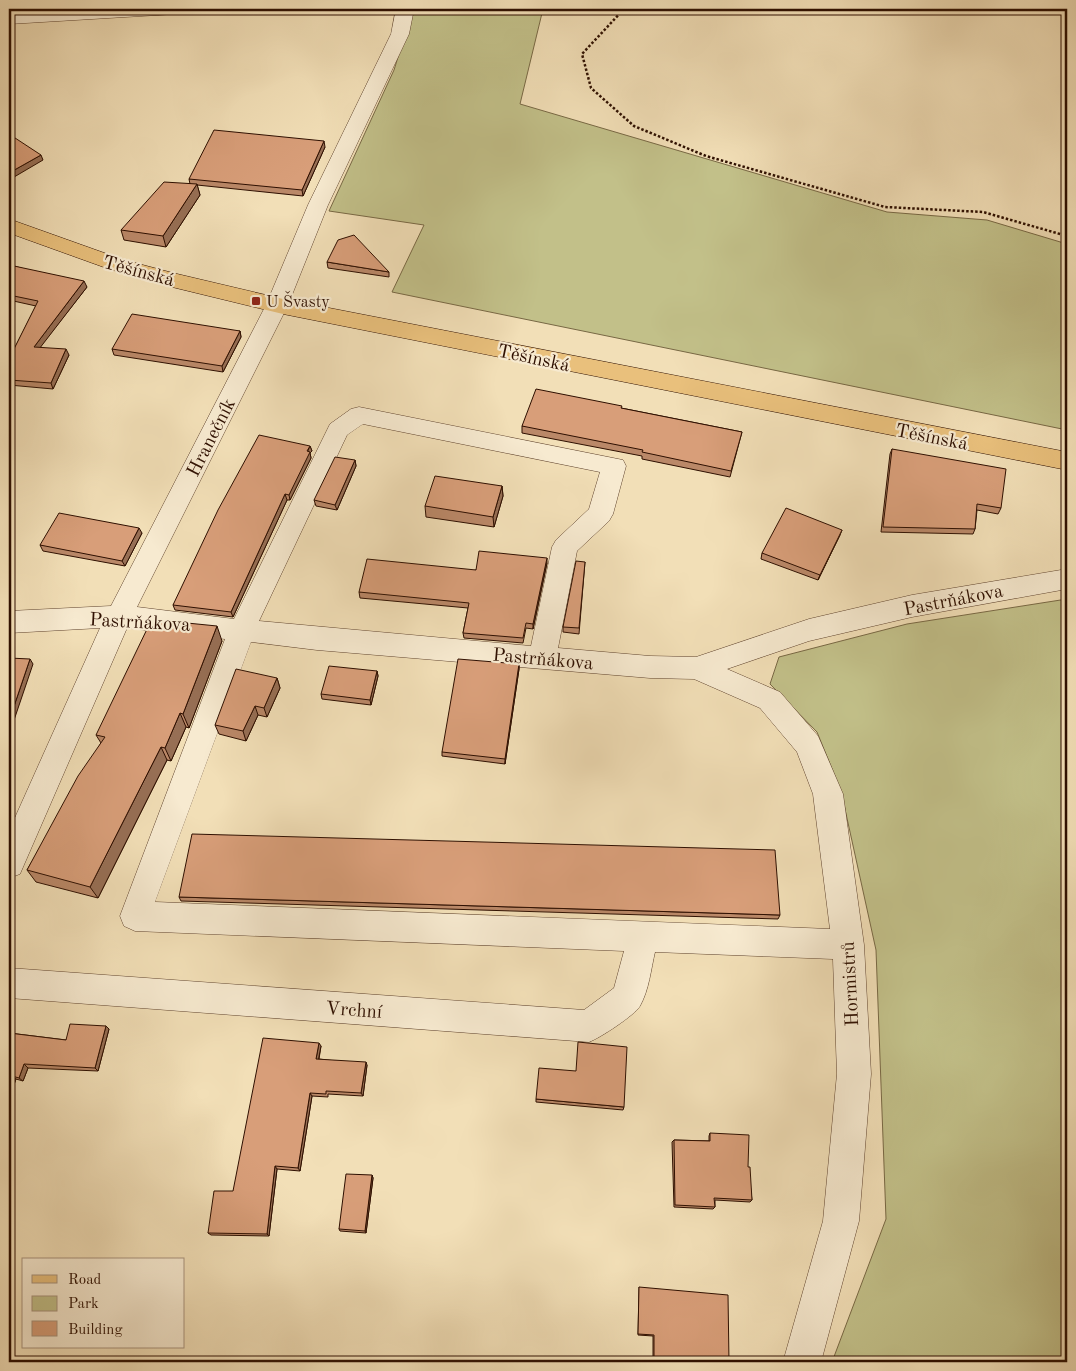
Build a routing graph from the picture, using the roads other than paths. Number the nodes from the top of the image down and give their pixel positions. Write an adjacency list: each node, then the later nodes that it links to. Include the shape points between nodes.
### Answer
1 (175, 9): 3 (street)
2 (405, 9): 5 (street, Hranečník, via 400,34 318,205)
3 (9, 19)
4 (9, 226): 5 (main road, Těšínská, via 89,257)
5 (277, 305): 6 (main road, Těšínská, via 759,403); 8 (street, Hranečník)
6 (1067, 461)
7 (1067, 578): 12 (street, Pastrňákova, via 931,602 828,626)
8 (119, 616): 9 (street, Pastrňákova); 10 (street, Pastrňákova); 13 (street, Hranečník)
9 (9, 622)
10 (242, 630): 11 (street, Pastrňákova); 11 (street, via 338,430 360,415 614,466 600,514 565,547); 14 (street, via 134,916)
11 (542, 658): 12 (street, Pastrňákova)
12 (696, 668): 15 (street, Hormistrů, via 770,700 808,745 828,794)
13 (9, 864)
14 (642, 937): 15 (street); 16 (street, Vrchní, via 628,997 589,1026)
15 (848, 945): 17 (street, Hormistrů, via 854,1074 840,1221)
16 (9, 983)
17 (802, 1362)

